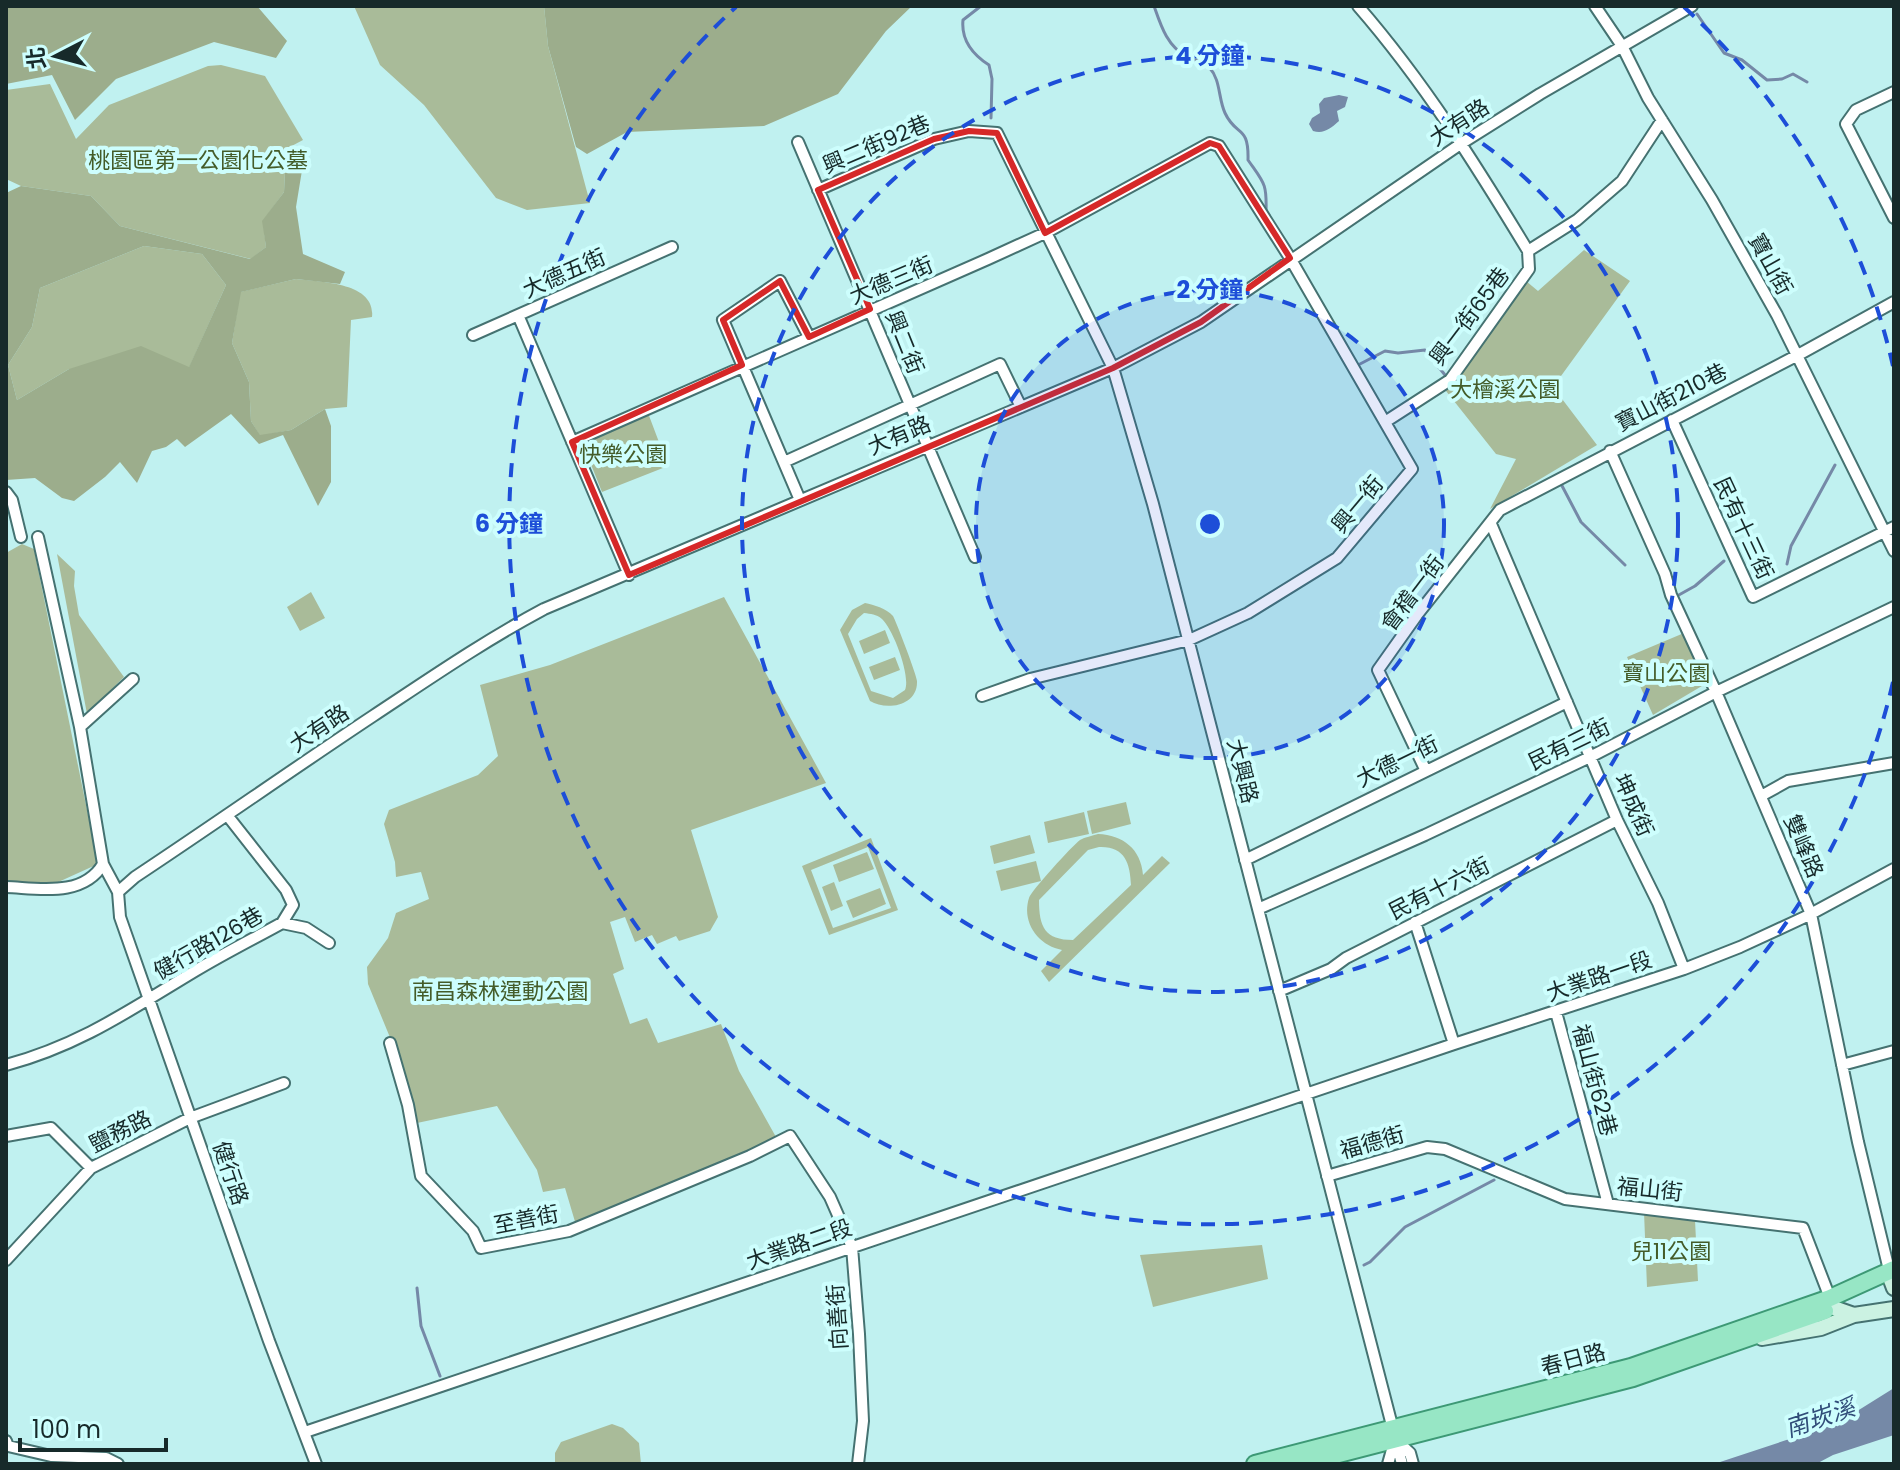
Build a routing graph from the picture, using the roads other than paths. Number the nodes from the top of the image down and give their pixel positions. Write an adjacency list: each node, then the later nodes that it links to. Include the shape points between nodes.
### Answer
1 (1358, 6): 9 (street, 興一街65巷)
2 (1595, 6): 4 (street, 寶山街)
3 (1692, 6): 4 (street, 大有路)
4 (1622, 46): 6 (street, 寶山街); 9 (street, 大有路)
5 (1894, 92): 12 (street, via 1856,110 1846,124)
6 (1662, 120): 15 (street, 興一街65巷, via 1622,181 1577,220); 22 (street, 寶山街)
7 (997, 133): 11 (street, 興二街92巷, via 969,131 934,139); 13 (street, 大興路)
8 (798, 142): 11 (street, 興二街)
9 (1462, 143): 15 (street, 興一街65巷); 16 (street, 大有路)
10 (1219, 146): 13 (street, 大德三街, via 1210,143); 16 (street, 興一街)
11 (818, 190): 18 (street, 興二街)
12 (1894, 218)
13 (1045, 233): 18 (street, 大德三街); 24 (street, 大興路)
14 (672, 247): 19 (street, 大德五街)
15 (1528, 251): 28 (street, 興一街65巷, via 1529,269 1450,380)
16 (1290, 258): 24 (street, 大有路, via 1201,322); 28 (street, 興一街)
17 (1894, 302): 22 (street, 寶山街210巷)
18 (870, 309): 21 (street, 大德三街); 25 (street, 興二街)
19 (518, 315): 20 (street, 大德五街); 29 (street)
20 (473, 335)
21 (809, 337): 23 (street, 大德三街); 23 (street, via 780,281 723,320)
22 (1798, 355): 27 (street, 寶山街210巷); 37 (street, 寶山街)
23 (742, 365): 29 (street, 大德三街); 32 (street)
24 (1113, 368): 26 (street, 大有路); 44 (street, 大興路)
25 (908, 406): 26 (street, via 1000,364); 30 (street, 興二街); 32 (street)
26 (1021, 407): 30 (street, 大有路)
27 (1672, 420): 31 (street, 寶山街210巷); 37 (street, 民有十三街, via 1753,597)
28 (1385, 422): 44 (street, 興一街, via 1412,469 1337,558 1259,607)
29 (572, 442): 42 (street)
30 (926, 445): 35 (street, 大有路); 41 (street, 興二街)
31 (1610, 451): 33 (street, 寶山街210巷); 46 (street, 雙峰路)
32 (784, 462): 35 (street)
33 (1563, 476): 36 (street, 會稽一街, via 1500,510)
34 (6, 492): 38 (street)
35 (800, 500): 42 (street, 大有路)
36 (1491, 524): 48 (street, 坤成街); 52 (street, 會稽一街, via 1378,670)
37 (1889, 530): 40 (street, 寶山街)
38 (21, 537)
39 (38, 537): 49 (street, 健行路)
40 (1894, 551)
41 (975, 557)
42 (629, 575): 54 (street, 大有路, via 515,624)
43 (1894, 607): 46 (street, 民有三街)
44 (1189, 640): 47 (street, 興一街); 56 (street, 大興路)
45 (133, 679): 49 (street)
46 (1716, 692): 50 (street, 民有三街); 53 (street, 雙峰路)
47 (982, 696)
48 (1567, 702): 50 (street, 坤成街); 52 (street, 大德一街)
49 (80, 727): 57 (street, 健行路)
50 (1590, 757): 55 (street, 坤成街); 61 (street, 民有三街)
51 (1894, 763): 53 (street, via 1788,781)
52 (1425, 769): 56 (street, 大德一街)
53 (1761, 796): 62 (street, 雙峰路)
54 (227, 815): 60 (street, 大有路); 64 (street, via 286,890 293,905)
55 (1617, 820): 63 (street, 民有十六街); 66 (street, 坤成街)
56 (1245, 860): 61 (street, 大興路)
57 (103, 864): 59 (street, via 98,872 63,889); 60 (street, 健行路)
58 (1894, 869): 62 (street, 大業路一段)
59 (6, 887)
60 (118, 892): 68 (street, 健行路, via 120,917)
61 (1258, 909): 67 (street, 大興路)
62 (1811, 914): 66 (street, 大業路一段); 74 (street, 雙峰路)
63 (1415, 922): 67 (street, 民有十六街); 71 (street)
64 (282, 923): 65 (street, 健行路126巷, via 306,928); 68 (street, 健行路126巷)
65 (329, 943)
66 (1684, 969): 69 (street, 大業路一段)
67 (1279, 991): 76 (street, 大興路)
68 (150, 1000): 73 (street, 健行路126巷, via 77,1041); 77 (street, 健行路)
69 (1556, 1012): 71 (street, 大業路一段); 83 (street, 福山街62巷)
70 (390, 1043): 79 (street, 至善街, via 421,1176 473,1231 481,1248 569,1231)
71 (1454, 1044): 76 (street, 大業路一段)
72 (1894, 1051): 74 (street)
73 (6, 1065)
74 (1842, 1065): 86 (street, 雙峰路)
75 (284, 1083): 77 (street, 鹽務路)
76 (1306, 1094): 82 (street, 大興路); 84 (street, 大業路二段)
77 (190, 1118): 81 (street, 鹽務路); 91 (street, 健行路)
78 (6, 1136): 81 (street, via 51,1128)
79 (790, 1136): 84 (street, 向善街, via 830,1197)
80 (1427, 1147): 82 (street, 福德街); 83 (street, 福山街, via 1445,1149 1565,1199)
81 (91, 1168): 85 (street, 鹽務路)
82 (1327, 1176): 93 (street, 大興路)
83 (1608, 1204): 87 (street, 福山街, via 1803,1228)
84 (852, 1247): 91 (street, 大業路二段); 96 (street, 向善街, via 863,1421)
85 (6, 1260)
86 (1892, 1277): 87 (main road, 春日路)
87 (1832, 1303): 89 (street); 90 (main road, 春日路); 93 (main road, 春日路)
88 (1894, 1309): 89 (street)
89 (1854, 1315): 90 (street, via 1821,1328)
90 (1735, 1343): 93 (main road, 春日路)
91 (305, 1432): 95 (street, 健行路)
92 (6, 1441): 94 (street, via 8,1446 51,1456 106,1458)
93 (1397, 1447): 97 (main road, 春日路); 98 (main road, 春日路); 99 (street); 100 (street, via 1410,1453)
94 (118, 1464)
95 (316, 1464)
96 (858, 1464)
97 (1255, 1464)
98 (1300, 1464)
99 (1388, 1464)
100 (1413, 1464)

